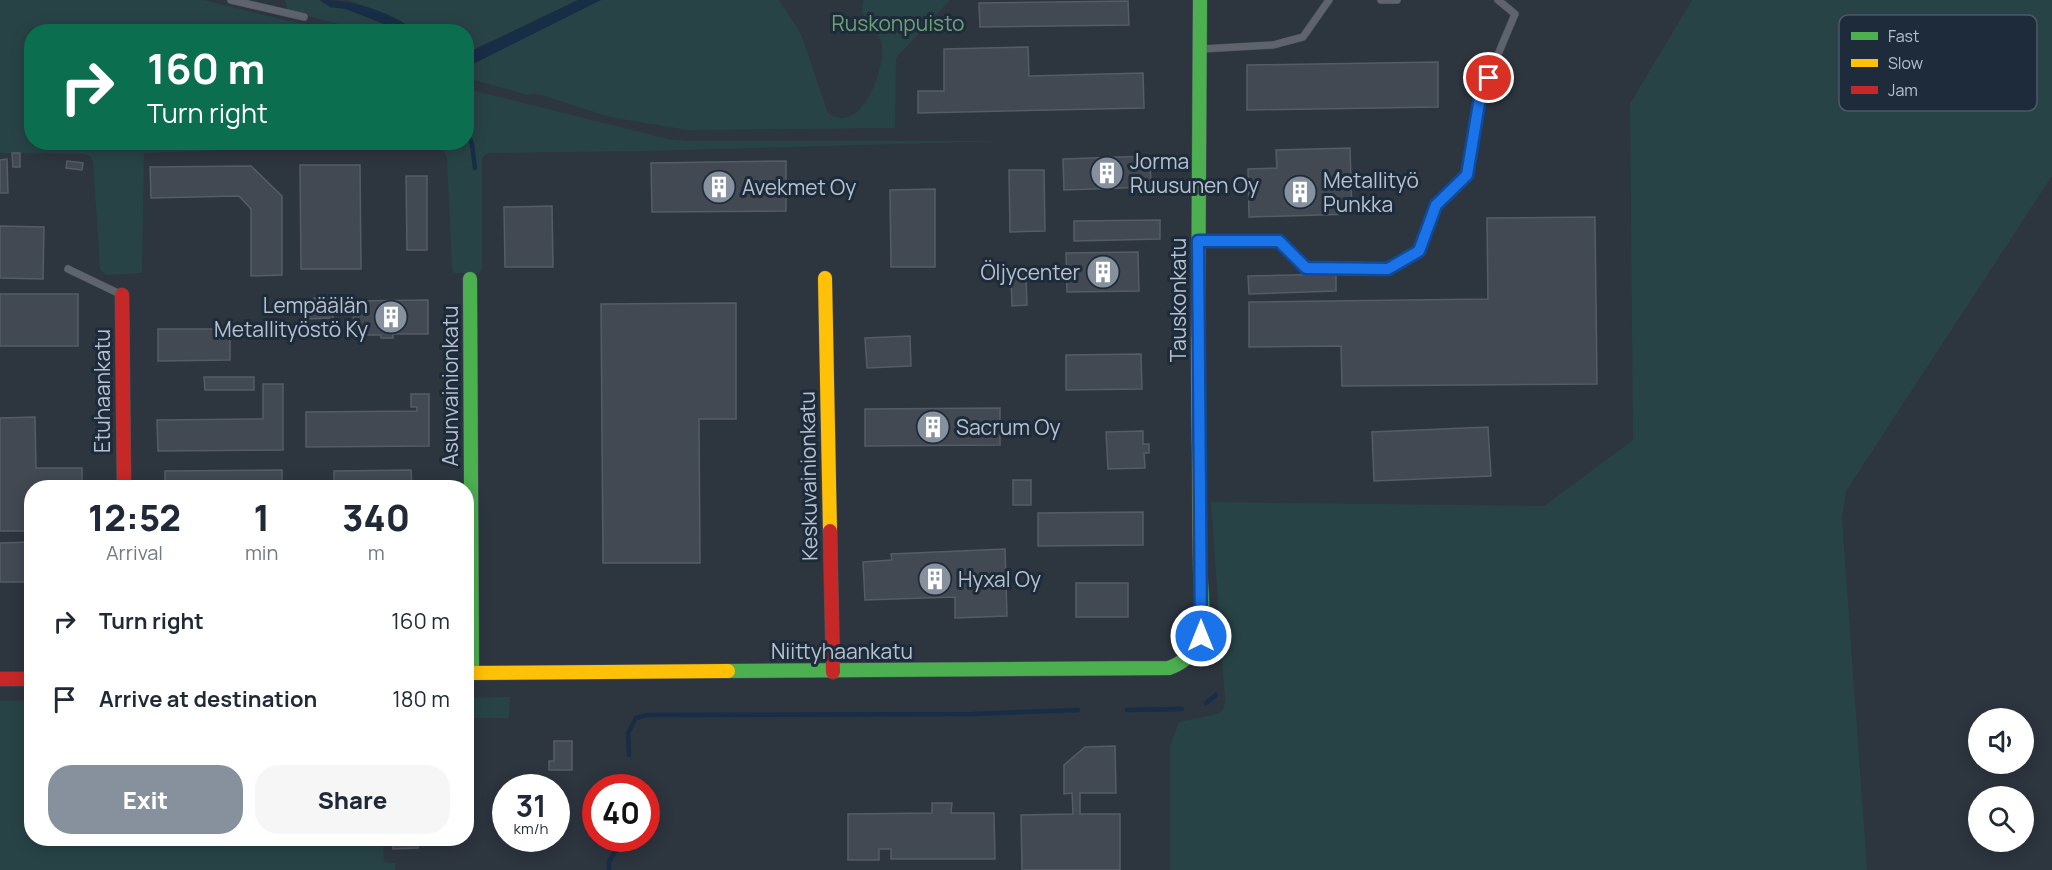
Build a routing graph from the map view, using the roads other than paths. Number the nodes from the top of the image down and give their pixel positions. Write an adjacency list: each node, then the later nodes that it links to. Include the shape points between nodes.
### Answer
1 (231, 0): 7 (lane)
2 (1200, 0): 8 (street, Tauskonkatu)
3 (1329, 0): 8 (lane, via 1303,37 1273,45)
4 (1381, 0): 5 (lane)
5 (1397, 0)
6 (1498, 0): 9 (lane, via 1515,14 1480,97 1467,175 1436,205 1419,251 1388,269 1306,268 1279,241)
7 (304, 17)
8 (1199, 49): 9 (street, Tauskonkatu)
9 (1198, 241): 16 (street, Tauskonkatu)
10 (68, 269): 13 (lane)
11 (825, 278): 17 (street, Keskuvainionkatu)
12 (470, 279): 15 (street, Asunvainionkatu)
13 (122, 295): 14 (street, Etuhaankatu)
14 (124, 480)
15 (469, 480)
16 (1201, 636): 17 (street, Niittyhaankatu, via 1188,659 1176,667 1162,669)
17 (833, 672): 18 (street, Niittyhaankatu)
18 (474, 673)
19 (0, 679): 20 (street)
20 (24, 679)

